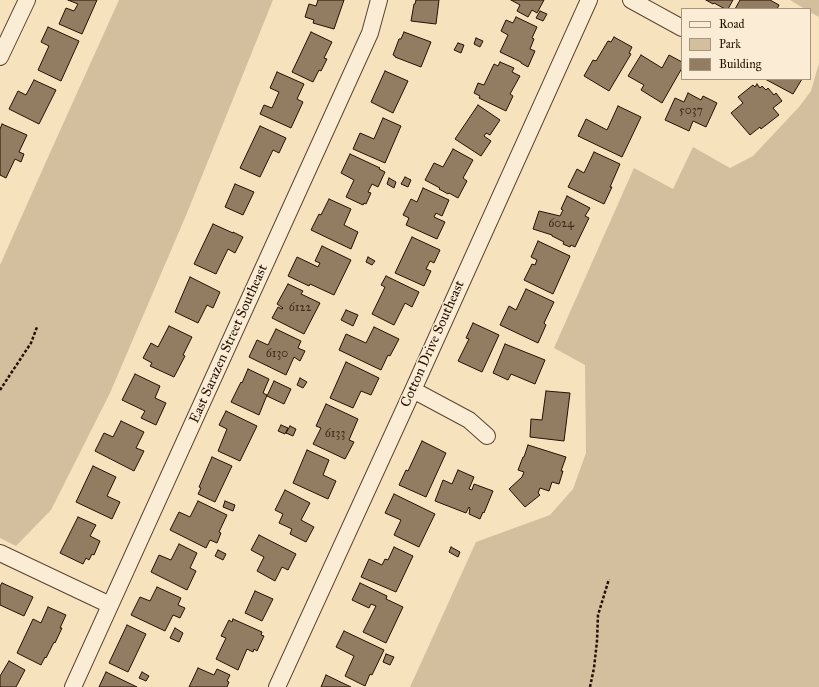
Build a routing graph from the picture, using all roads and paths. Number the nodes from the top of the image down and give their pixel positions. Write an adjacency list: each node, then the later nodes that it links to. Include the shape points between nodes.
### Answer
1 (27, 0): 6 (street)
2 (379, 0): 13 (street, East Sarazen Street Southeast, via 370,33)
3 (589, 0): 9 (street, Cotton Drive Southeast)
4 (631, 0): 5 (street)
5 (681, 27)
6 (0, 57)
7 (37, 327): 8 (path, via 31,343)
8 (0, 390)
9 (413, 390): 10 (street, via 469,420); 15 (street, Cotton Drive Southeast)
10 (487, 436)
11 (0, 553): 13 (street)
12 (609, 579): 16 (path, via 598,615)
13 (110, 605): 14 (street, East Sarazen Street Southeast)
14 (73, 687)
15 (276, 687)
16 (590, 687)

